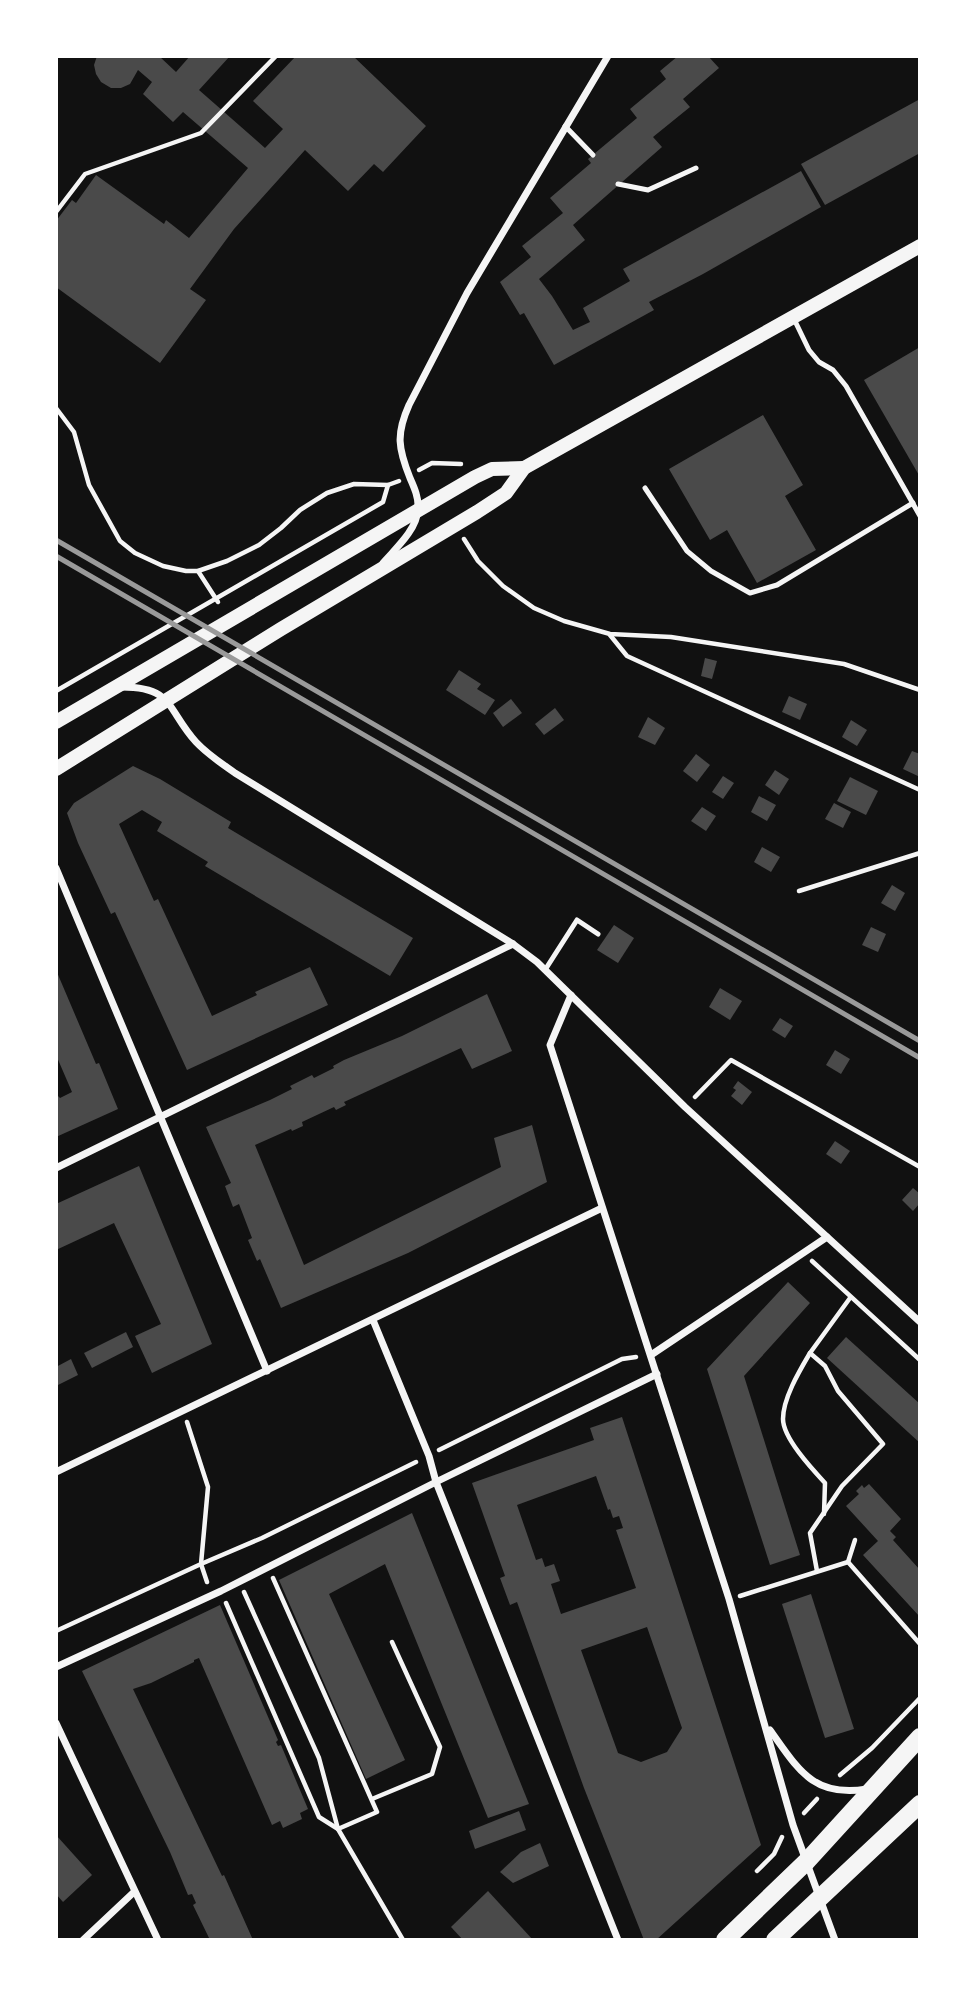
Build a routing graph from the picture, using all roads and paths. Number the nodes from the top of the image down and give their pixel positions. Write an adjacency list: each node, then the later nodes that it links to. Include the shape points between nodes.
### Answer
1 (276, 56): 7 (path, via 201,133 85,174)
2 (608, 56): 3 (street)
3 (565, 126): 4 (lane); 14 (street, via 441,341 401,421 400,446)
4 (593, 155)
5 (696, 169): 6 (lane, via 648,190)
6 (618, 184)
7 (56, 212)
8 (920, 246): 9 (main road)
9 (793, 317): 11 (main road); 13 (lane, via 809,350 846,386)
10 (56, 408): 17 (path, via 74,432 89,485 120,541 163,566)
11 (524, 468): 14 (main road, via 492,469); 16 (main road, via 506,494)
12 (645, 488): 13 (lane, via 687,551 750,593 777,585)
13 (912, 503): 15 (lane)
14 (419, 508): 18 (street, via 407,534); 21 (main road)
15 (920, 516)
16 (455, 526): 18 (main road); 20 (path, via 478,561 503,586 564,621)
17 (198, 571): 19 (path); 23 (path, via 259,545 327,494 354,484 388,485 383,502)
18 (373, 575): 24 (main road)
19 (212, 591)
20 (610, 634): 22 (path, via 671,637 844,664); 27 (path, via 627,656)
21 (117, 687): 24 (street, via 140,687); 25 (main road)
22 (920, 690)
23 (56, 691)
24 (167, 700): 26 (main road); 32 (street, via 194,741 235,773)
25 (56, 722)
26 (56, 769)
27 (920, 790)
28 (920, 853): 30 (path)
29 (56, 868): 36 (street)
30 (799, 891)
31 (598, 934): 33 (lane, via 577,920)
32 (513, 944): 33 (street); 36 (street)
33 (545, 970): 34 (street)
34 (571, 995): 35 (street); 39 (street, via 550,1045)
35 (685, 1107): 37 (path, via 731,1060); 40 (street)
36 (161, 1117): 38 (street); 48 (street)
37 (920, 1167)
38 (56, 1168)
39 (602, 1208): 43 (street); 46 (street)
40 (827, 1237): 41 (street); 44 (street)
41 (804, 1253): 42 (path); 46 (street)
42 (850, 1298): 45 (path); 47 (path)
43 (373, 1320): 48 (street); 51 (street)
44 (920, 1322)
45 (810, 1353): 54 (path, via 794,1379 783,1420 799,1454 825,1483); 54 (path, via 825,1366 838,1391 883,1444 842,1486)
46 (651, 1355): 49 (street); 51 (path, via 622,1359)
47 (920, 1360)
48 (267, 1371): 50 (street)
49 (657, 1374): 53 (street); 63 (street)
50 (183, 1411): 52 (street); 57 (path, via 208,1487)
51 (429, 1456): 53 (street); 57 (path)
52 (56, 1472)
53 (436, 1482): 58 (street); 81 (street)
54 (824, 1514): 59 (path, via 810,1533)
55 (855, 1540): 56 (path)
56 (848, 1562): 59 (path); 66 (path)
57 (201, 1563): 62 (path); 64 (path)
58 (269, 1567): 60 (street); 72 (path)
59 (817, 1571): 63 (path)
60 (239, 1582): 61 (street); 74 (path, via 319,1758)
61 (221, 1591): 62 (street); 74 (path, via 319,1817)
62 (211, 1594): 67 (street)
63 (729, 1600): 69 (street)
64 (56, 1631)
65 (392, 1642): 72 (path, via 440,1747 432,1774)
66 (920, 1644)
67 (56, 1667)
68 (56, 1723): 76 (street)
69 (765, 1723): 71 (street, via 811,1781 847,1792); 75 (street)
70 (920, 1737): 71 (main road)
71 (874, 1787): 75 (main road)
72 (372, 1799): 74 (path, via 377,1812)
73 (920, 1804): 77 (main road)
74 (338, 1829): 80 (path)
75 (807, 1861): 77 (street); 82 (main road)
76 (134, 1892): 78 (street); 79 (street)
77 (821, 1898): 83 (main road); 84 (street)
78 (83, 1940)
79 (158, 1940)
80 (403, 1940)
81 (618, 1940)
82 (725, 1940)
83 (775, 1940)
84 (835, 1940)

